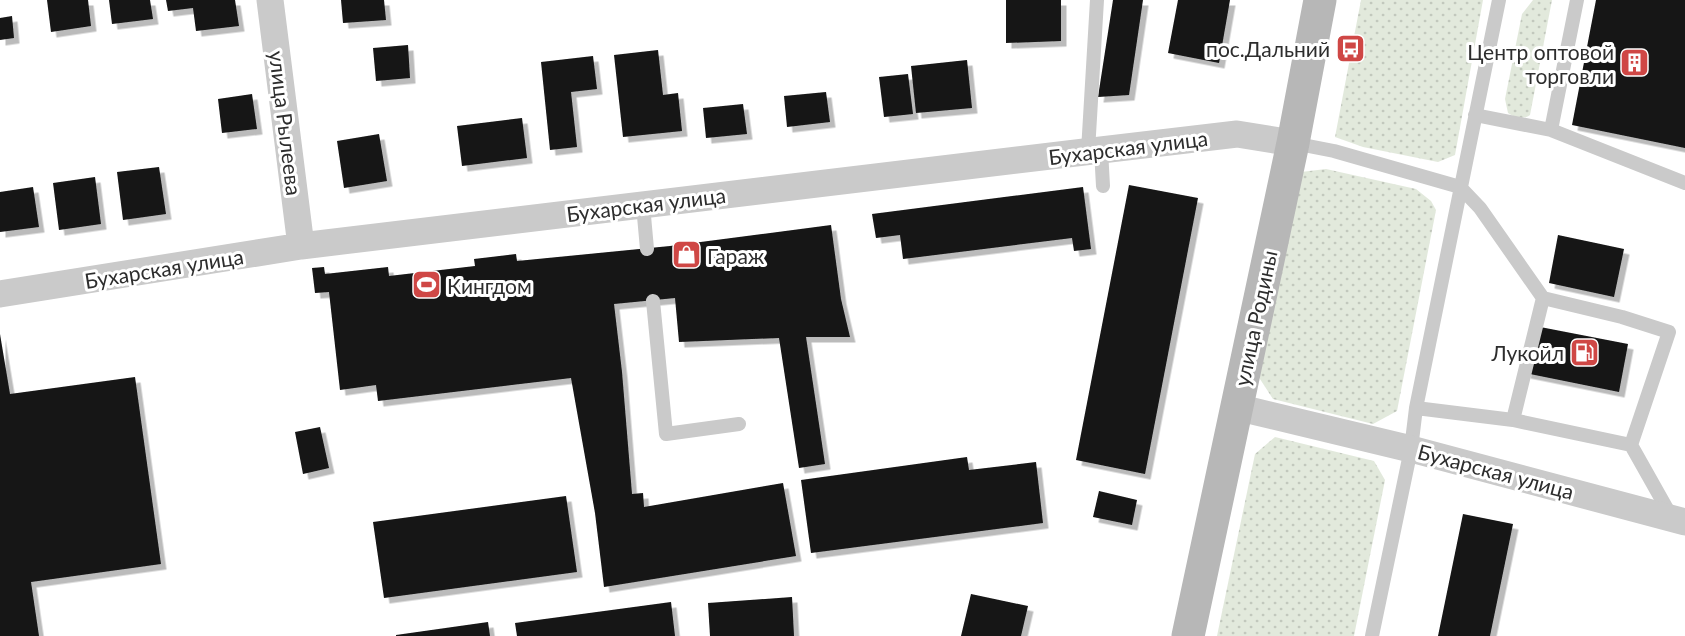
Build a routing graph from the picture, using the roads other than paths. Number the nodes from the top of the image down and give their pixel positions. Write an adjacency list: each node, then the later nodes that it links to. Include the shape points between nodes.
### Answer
1 (270, 0): 14 (street, улица Рылеева)
2 (1097, 0): 9 (lane)
3 (1320, 0): 8 (street, улица Родины)
4 (1499, 0): 6 (lane)
5 (1577, 0): 7 (lane)
6 (1475, 115): 7 (lane); 12 (lane)
7 (1551, 130): 10 (lane)
8 (1293, 143): 9 (street, Бухарская улица, via 1237,134); 12 (lane); 19 (street, улица Родины)
9 (1095, 150): 11 (lane); 13 (street, Бухарская улица)
10 (1685, 183)
11 (1103, 186)
12 (1460, 187): 17 (lane, via 1480,208); 20 (lane)
13 (643, 205): 14 (street, Бухарская улица); 15 (lane)
14 (301, 246): 16 (street, Бухарская улица)
15 (647, 249)
16 (0, 294)
17 (1543, 298): 21 (lane); 23 (lane, via 1669,332)
18 (653, 300): 22 (lane, via 666,434)
19 (1236, 407): 24 (street, Бухарская улица); 26 (street, улица Родины)
20 (1416, 408): 21 (lane); 24 (lane)
21 (1513, 420): 23 (lane)
22 (739, 424)
23 (1631, 445): 25 (lane)
24 (1412, 449): 25 (street, Бухарская улица); 27 (lane)
25 (1679, 520)
26 (1188, 636)
27 (1372, 636)

